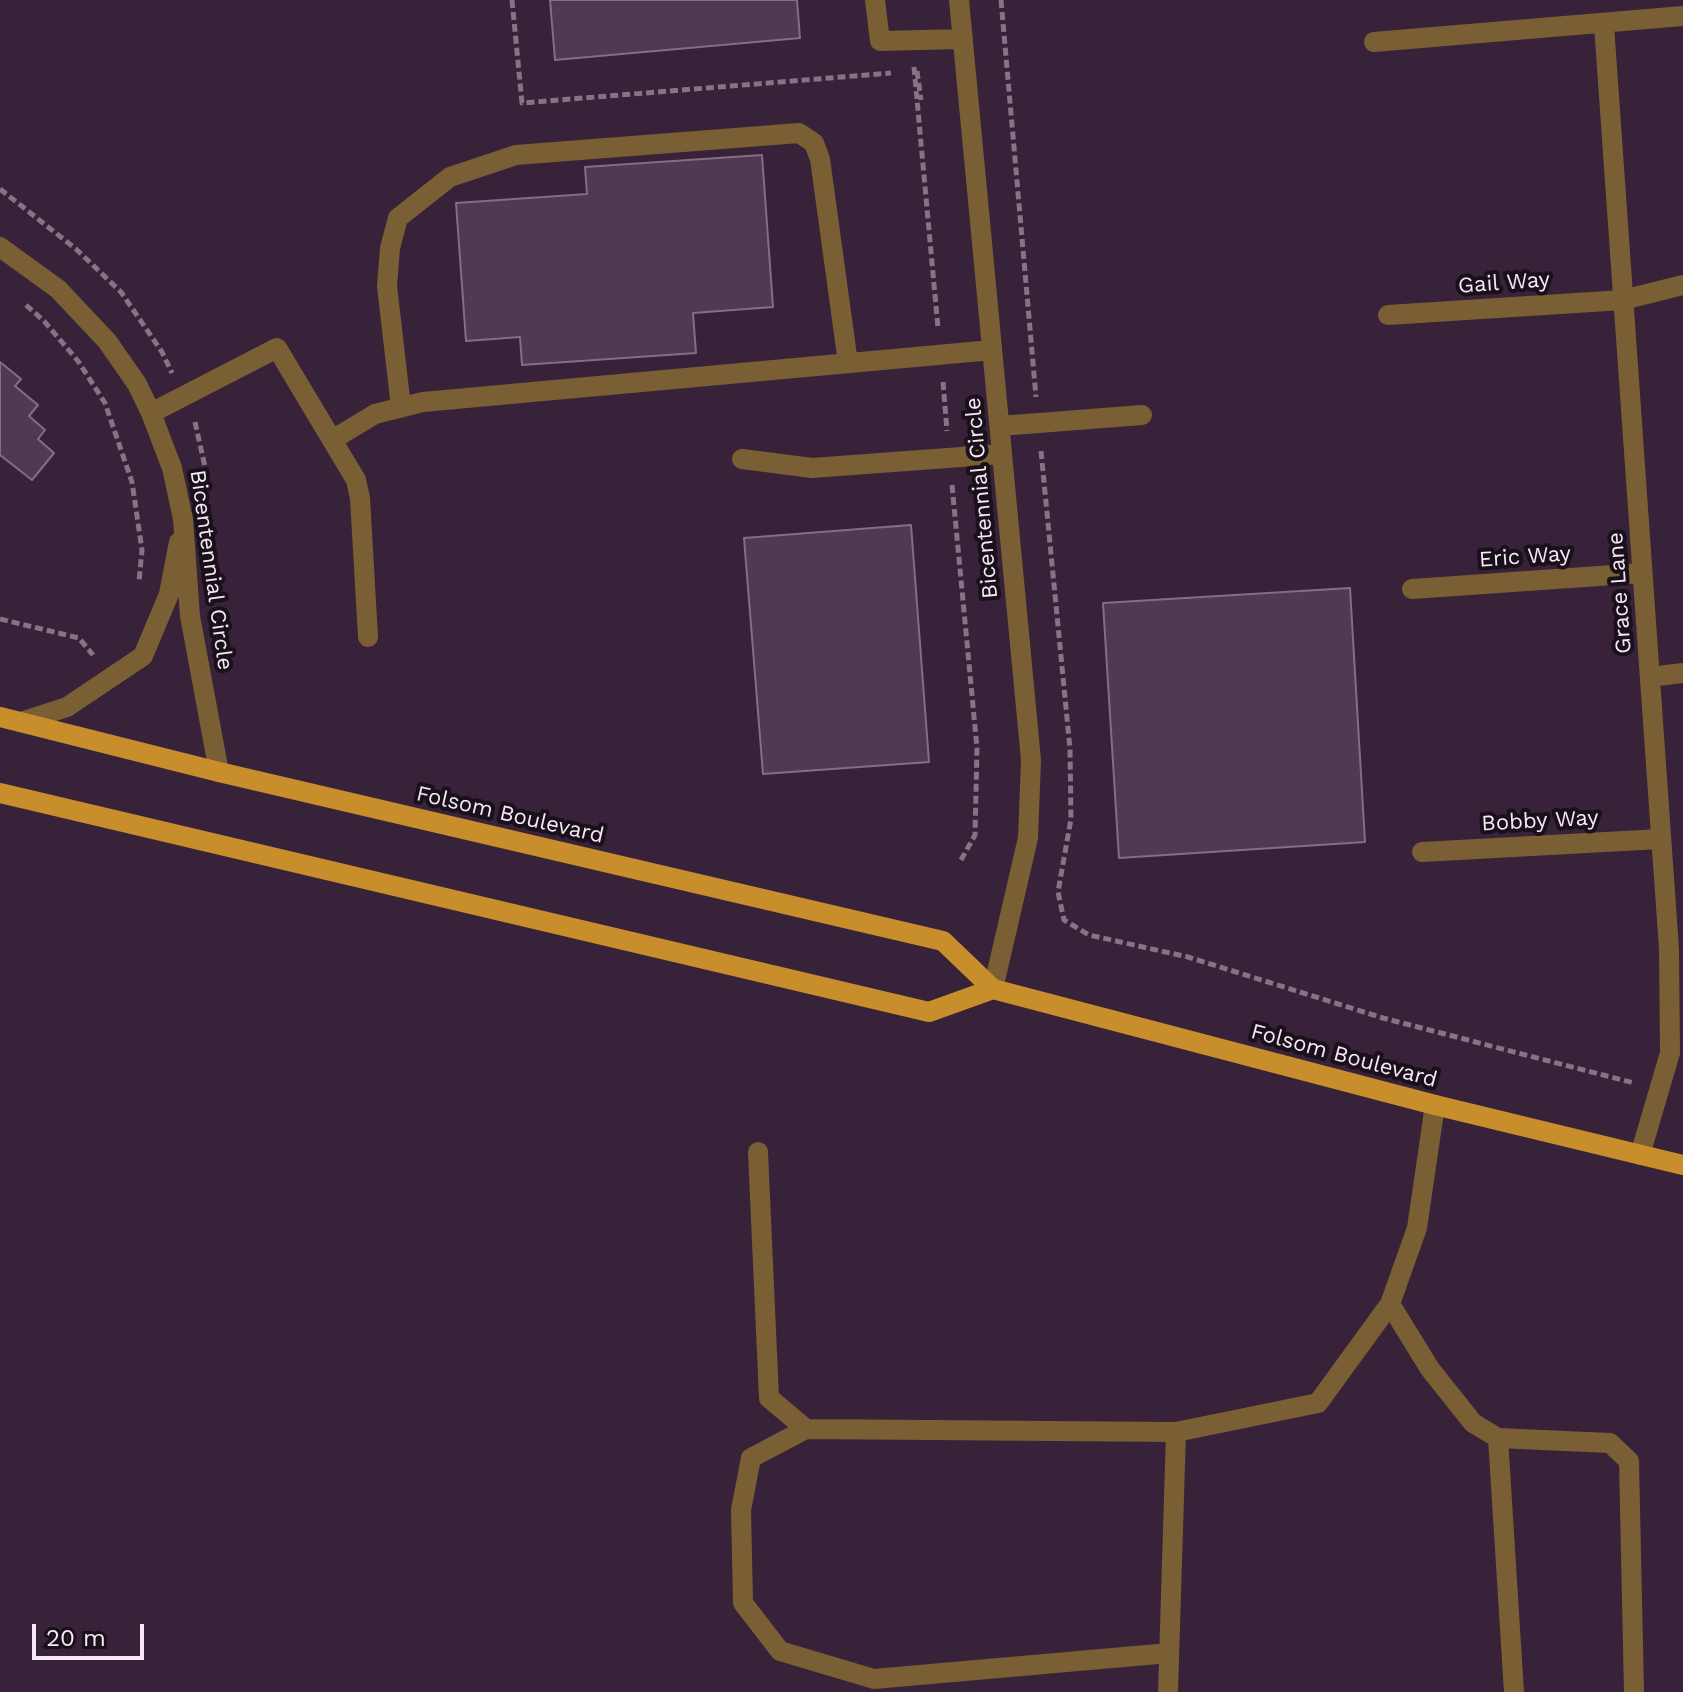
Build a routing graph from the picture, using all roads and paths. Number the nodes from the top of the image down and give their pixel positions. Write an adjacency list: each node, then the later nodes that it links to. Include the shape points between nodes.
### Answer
1 (512, 0): 10 (path, via 522,103)
2 (875, 0): 7 (street, via 880,41)
3 (959, 0): 7 (street, Bicentennial Circle)
4 (1001, 0): 22 (path)
5 (1683, 16): 6 (street)
6 (1604, 25): 8 (street); 14 (street, Grace Lane)
7 (963, 39): 17 (street, Bicentennial Circle)
8 (1374, 42)
9 (914, 71): 11 (path, via 918,70)
10 (898, 72)
11 (921, 100)
12 (0, 247): 20 (street, Bicentennial Circle, via 58,289 107,341)
13 (1683, 285): 14 (street, Gail Way)
14 (1623, 300): 16 (street, Gail Way); 28 (street, Grace Lane)
15 (22, 302): 29 (path, via 78,361 105,403 132,482 142,550)
16 (1388, 315)
17 (992, 350): 18 (street); 23 (street, Bicentennial Circle)
18 (848, 363): 19 (street); 19 (street, via 820,159 814,143 799,133 516,155 450,177 398,218 387,286)
19 (401, 407): 24 (street, via 375,414)
20 (151, 413): 24 (street, via 277,348); 27 (street, Bicentennial Circle, via 172,468)
21 (1142, 415): 22 (street)
22 (1038, 423): 23 (street); 44 (path, via 1070,749 1071,819 1058,892 1064,920 1089,935 1188,957 1383,1018)
23 (1000, 426): 25 (street, Bicentennial Circle)
24 (332, 440): 32 (street, via 356,480 360,498)
25 (1002, 454): 26 (street, via 812,468); 43 (street, Bicentennial Circle, via 1032,793 1028,838)
26 (742, 459)
27 (183, 519): 37 (street, via 169,594 143,656 67,707); 38 (street, Bicentennial Circle, via 190,616)
28 (1642, 573): 30 (street, Eric Way); 35 (street, Grace Lane)
29 (139, 581)
30 (1412, 589)
31 (0, 619): 33 (path, via 79,638 93,655)
32 (368, 637)
33 (105, 651)
34 (1683, 673): 35 (street)
35 (1650, 677): 40 (street, Grace Lane)
36 (0, 717): 37 (main road, Folsom Boulevard)
37 (21, 722): 38 (main road, Folsom Boulevard)
38 (219, 772): 43 (main road, Folsom Boulevard, via 943,941)
39 (0, 793): 43 (main road, via 929,1012)
40 (1660, 839): 41 (street, Bobby Way); 42 (street, Grace Lane)
41 (1422, 852)
42 (1676, 949): 44 (street, Grace Lane, via 1670,1053)
43 (993, 989): 45 (main road, Folsom Boulevard)
44 (1659, 1089): 47 (street, Grace Lane)
45 (1435, 1105): 47 (main road, Folsom Boulevard); 49 (street, via 1417,1228)
46 (758, 1152): 50 (street, via 769,1398)
47 (1640, 1155): 48 (main road, Folsom Boulevard)
48 (1683, 1165)
49 (1390, 1304): 51 (street, via 1318,1403); 52 (street, via 1447,1391 1473,1423)
50 (806, 1429): 51 (street); 53 (street, via 751,1458 741,1510 743,1603 780,1651 874,1679)
51 (1176, 1432): 53 (street)
52 (1498, 1438): 55 (street); 56 (street, via 1610,1443 1629,1461)
53 (1169, 1653): 54 (street)
54 (1168, 1692)
55 (1514, 1692)
56 (1634, 1692)

